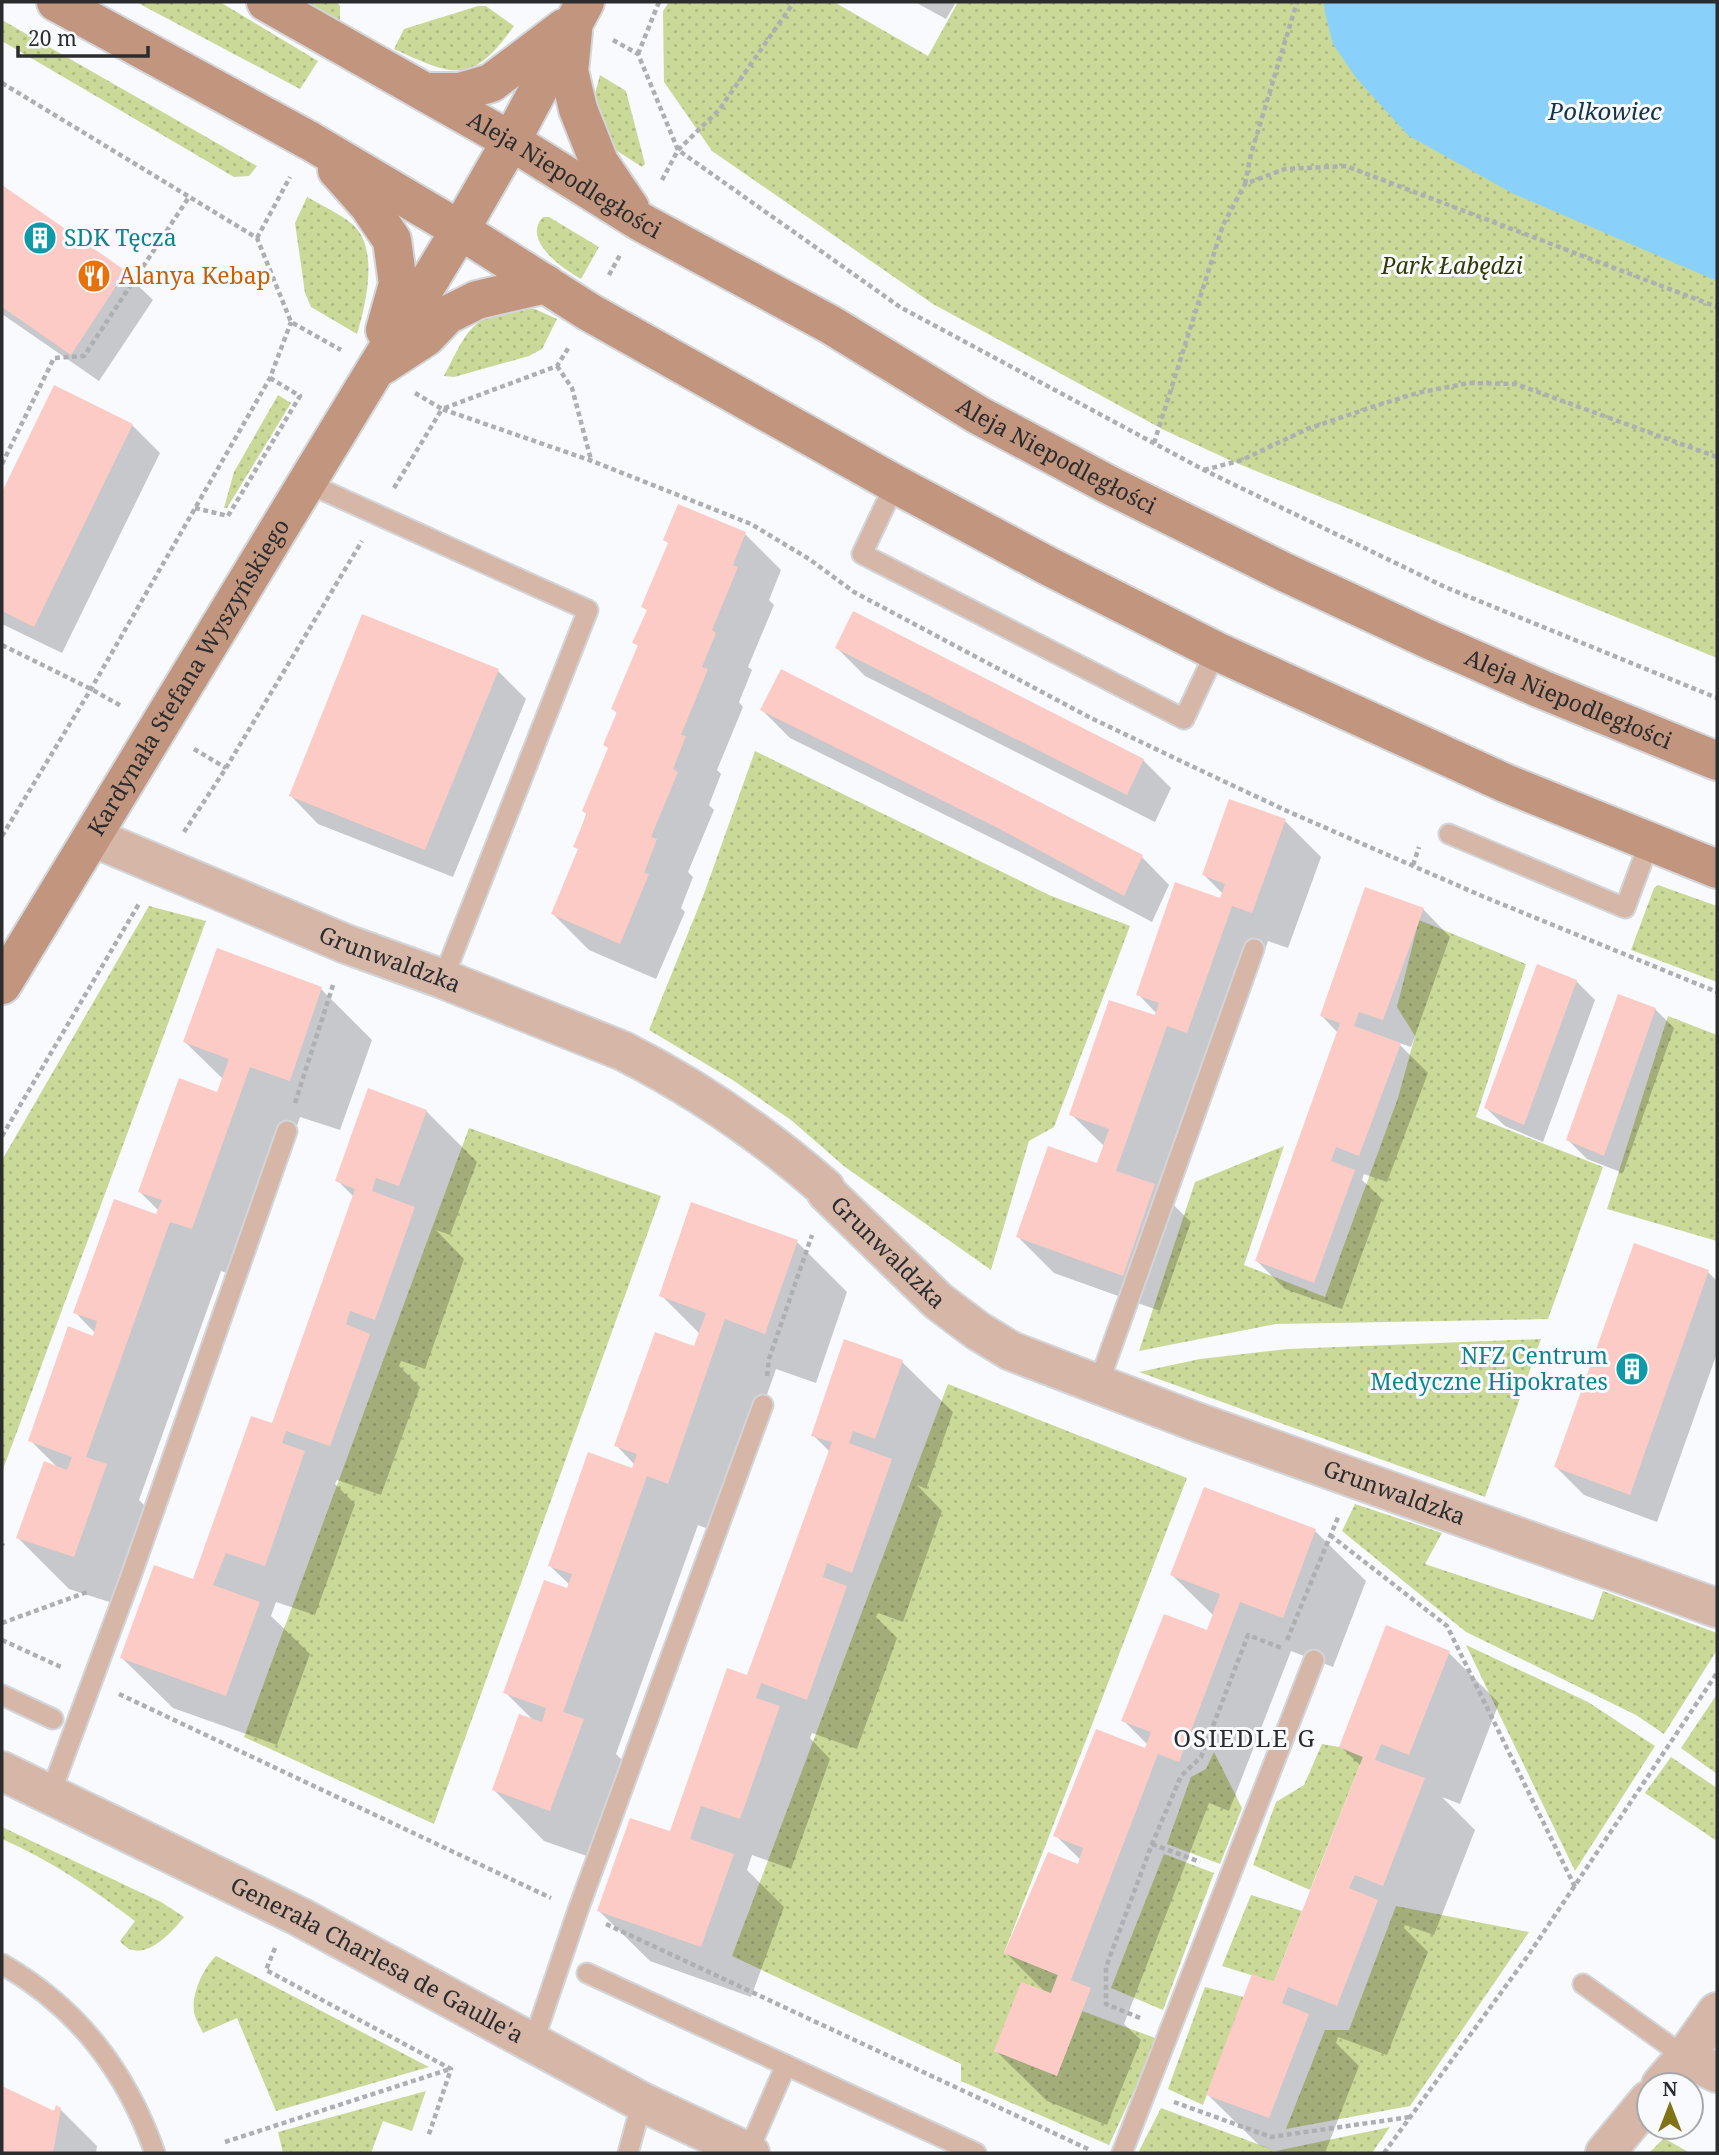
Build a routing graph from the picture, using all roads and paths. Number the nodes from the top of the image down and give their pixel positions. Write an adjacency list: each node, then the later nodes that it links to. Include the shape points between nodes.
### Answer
1 (56, 2): 10 (street)
2 (266, 2): 9 (street, Aleja Niepodległości)
3 (659, 2): 7 (path)
4 (794, 2): 12 (path, via 719,110)
5 (1297, 2): 13 (path)
6 (580, 10): 7 (path); 9 (street, Aleja Niepodległości, via 491,83 460,92); 11 (street, Kardynała Stefana Wyszyńskiego); 15 (street, via 569,71 578,109 599,162)
7 (638, 54): 12 (path)
8 (2, 83): 14 (path)
9 (425, 92): 11 (street, Aleja Niepodległości)
10 (310, 141): 16 (street); 20 (street, Kardynała Stefana Wyszyńskiego, via 369,206 392,240 398,284)
11 (511, 141): 15 (street, Aleja Niepodległości); 16 (street, Kardynała Stefana Wyszyńskiego)
12 (678, 150): 23 (path, via 900,307)
13 (1245, 184): 18 (path, via 1285,169 1346,166); 23 (path, via 1223,225)
14 (189, 197): 21 (path, via 257,238 291,322); 26 (path, via 84,356 54,358)
15 (639, 221): 37 (street, Aleja Niepodległości, via 831,325 978,415 1158,510 1430,640)
16 (460, 230): 17 (street); 20 (street, Kardynała Stefana Wyszyńskiego)
17 (546, 284): 20 (street, via 513,290 447,315 426,337); 29 (street)
18 (1717, 307)
19 (557, 366): 25 (path, via 572,388)
20 (375, 370): 28 (street, Kardynała Stefana Wyszyńskiego)
21 (270, 378): 30 (path); 30 (path, via 300,396 228,516)
22 (442, 408): 31 (path)
23 (1154, 443): 27 (path)
24 (1717, 457): 27 (path, via 1516,384 1469,383 1375,406 1307,429 1242,460)
25 (592, 461)
26 (2, 464)
27 (1204, 470): 35 (path, via 1445,587)
28 (307, 483): 31 (lane); 36 (street, Kardynała Stefana Wyszyńskiego)
29 (895, 484): 33 (street); 33 (lane, via 862,554 1184,719)
30 (195, 508): 34 (path)
31 (378, 515): 38 (path); 47 (lane, via 588,610)
32 (2, 645): 34 (path)
33 (1216, 651): 42 (street, via 1505,783)
34 (91, 689): 36 (path); 40 (path)
35 (1717, 698)
36 (158, 728): 38 (path); 41 (street, Kardynała Stefana Wyszyńskiego)
37 (1717, 761)
38 (226, 768): 43 (path)
39 (1449, 834): 42 (lane, via 1625,908)
40 (2, 836)
41 (92, 837): 43 (street, Grunwaldzka); 48 (street, Kardynała Stefana Wyszyńskiego)
42 (1649, 843): 44 (street)
43 (161, 867): 45 (street, Grunwaldzka); 50 (path)
44 (1717, 869)
45 (346, 944): 47 (street, Grunwaldzka); 49 (path)
46 (1254, 949): 52 (lane)
47 (443, 979): 51 (street, Grunwaldzka, via 644,1061 749,1127)
48 (2, 985)
49 (287, 1131): 56 (lane)
50 (2, 1136)
51 (826, 1192): 52 (street, Grunwaldzka, via 963,1321 1012,1351); 53 (path, via 769,1359)
52 (1098, 1385): 54 (street, Grunwaldzka)
53 (762, 1405): 75 (lane)
54 (1354, 1478): 55 (path); 57 (street, Grunwaldzka)
55 (1330, 1535): 59 (path); 68 (path, via 1447,1626)
56 (131, 1576): 58 (path); 65 (lane)
57 (1717, 1608)
58 (2, 1623)
59 (1284, 1649): 60 (path); 66 (path, via 1248,1635 1201,1757 1181,1776)
60 (1314, 1660): 67 (lane)
61 (1717, 1674): 68 (path)
62 (2, 1695): 63 (lane)
63 (53, 1719)
64 (2, 1771): 65 (street, Generała Charlesa de Gaulle'a)
65 (50, 1795): 75 (street, Generała Charlesa de Gaulle'a, via 300,1917)
66 (1152, 1844): 67 (path); 74 (path, via 1106,1967 1106,2004)
67 (1231, 1874): 74 (lane)
68 (1574, 1887): 82 (path)
69 (262, 1942): 77 (path, via 275,1948 266,1970)
70 (2, 1964): 86 (lane, via 74,2017 112,2063 142,2116)
71 (587, 1973): 76 (lane)
72 (1583, 1984): 78 (lane)
73 (1717, 2012): 79 (street)
74 (1170, 2030): 80 (lane)
75 (533, 2043): 81 (street, Generała Charlesa de Gaulle'a)
76 (786, 2065): 88 (lane); 89 (lane)
77 (451, 2069): 84 (path); 85 (path)
78 (1687, 2071)
79 (1688, 2071)
80 (1146, 2092): 82 (path, via 1271,2137); 90 (lane)
81 (642, 2102): 87 (lane); 88 (street, Generała Charlesa de Gaulle'a)
82 (1410, 2117): 91 (path)
83 (1635, 2117): 92 (street)
84 (428, 2137)
85 (225, 2142)
86 (155, 2153)
87 (628, 2153)
88 (749, 2153)
89 (976, 2153)
90 (1122, 2153)
91 (1384, 2153)
92 (1605, 2153)

